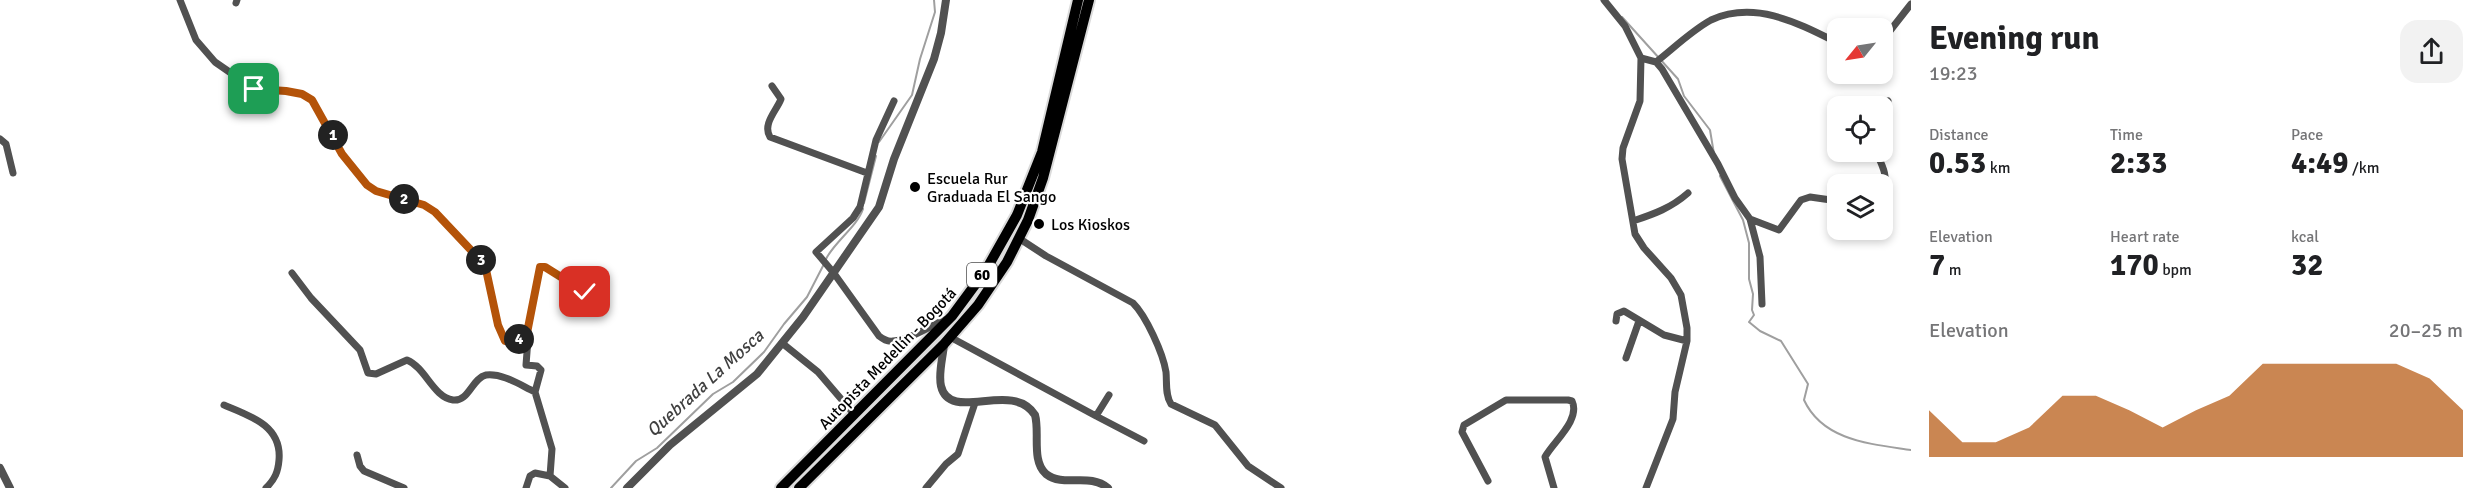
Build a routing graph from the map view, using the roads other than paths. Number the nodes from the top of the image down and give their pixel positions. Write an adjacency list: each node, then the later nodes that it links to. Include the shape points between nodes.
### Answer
1 (180, 0): 28 (street, via 196,40 215,62 254,89 302,94 312,100 342,154 367,185 435,212 485,265 503,338 508,343)
2 (946, 0): 21 (street, via 934,58 879,207)
3 (1078, 0): 25 (highway, Autopista Medellín - Bogotá / 60, via 1042,152 1024,199 986,270)
4 (1089, 0): 20 (highway, Autopista Medellín - Bogotá / 60, via 1048,163)
5 (1604, 0): 9 (street, via 1625,26)
6 (1911, 4): 7 (street)
7 (1893, 27)
8 (1827, 38): 10 (street, via 1768,12 1749,9 1712,19)
9 (1641, 58): 10 (street); 19 (street, via 1640,101 1622,159)
10 (1656, 62): 18 (street)
11 (772, 86): 15 (street, via 781,99 772,115 769,135)
12 (894, 101): 15 (street, via 876,140)
13 (0, 139): 14 (street, via 6,144)
14 (13, 173)
15 (867, 173): 21 (street, via 860,207 853,218 816,252)
16 (1688, 193): 19 (street, via 1674,205)
17 (1827, 199): 18 (street, via 1801,200 1779,230)
18 (1750, 219): 24 (street, via 1760,257)
19 (1633, 221): 30 (street, via 1635,234 1681,295)
20 (1020, 239): 29 (highway, Autopista Medellín - Bogotá / 60, via 993,284); 54 (street, via 1138,308 1164,362 1171,404 1215,425 1248,466)
21 (833, 272): 25 (street, via 879,336 886,340 902,339); 31 (street)
22 (292, 273): 33 (street, via 360,350 368,373 376,374 407,360 443,396 451,399 464,397 485,375 508,379)
23 (585, 292): 28 (street, via 540,267)
24 (1762, 304)
25 (952, 316): 37 (highway, Autopista Medellín - Bogotá / 60)
26 (1616, 321): 27 (street, via 1621,311)
27 (1639, 321): 30 (street, via 1664,335); 32 (street)
28 (526, 338): 33 (street, via 526,365 541,370)
29 (947, 341): 35 (street, via 940,372 944,392 955,402); 38 (street); 51 (highway, Autopista Medellín - Bogotá / 60)
30 (1687, 341): 56 (street, via 1673,419)
31 (782, 343): 37 (street, via 818,372); 49 (street, via 756,374 670,445)
32 (1626, 358)
33 (535, 392): 42 (street, via 552,449)
34 (1109, 395): 38 (street)
35 (975, 403): 52 (street, via 958,454); 53 (street, via 998,399 1022,403 1035,415 1038,464 1046,474 1063,481 1097,481)
36 (224, 405): 45 (street, via 273,430 280,457 277,475)
37 (854, 414): 50 (highway, Autopista Medellín - Bogotá / 60)
38 (1096, 416): 39 (street)
39 (1144, 441)
40 (357, 455): 46 (street, via 364,471)
41 (0, 468): 44 (street)
42 (550, 476): 47 (street, via 535,473); 48 (street)
43 (1488, 481): 55 (street, via 1462,432 1464,425 1506,400 1568,400 1575,406 1570,421 1545,457)
44 (10, 488)
45 (266, 488)
46 (404, 488)
47 (526, 488)
48 (565, 488)
49 (627, 488)
50 (781, 488)
51 (799, 488)
52 (926, 488)
53 (1108, 488)
54 (1281, 488)
55 (1554, 488)
56 (1646, 488)

